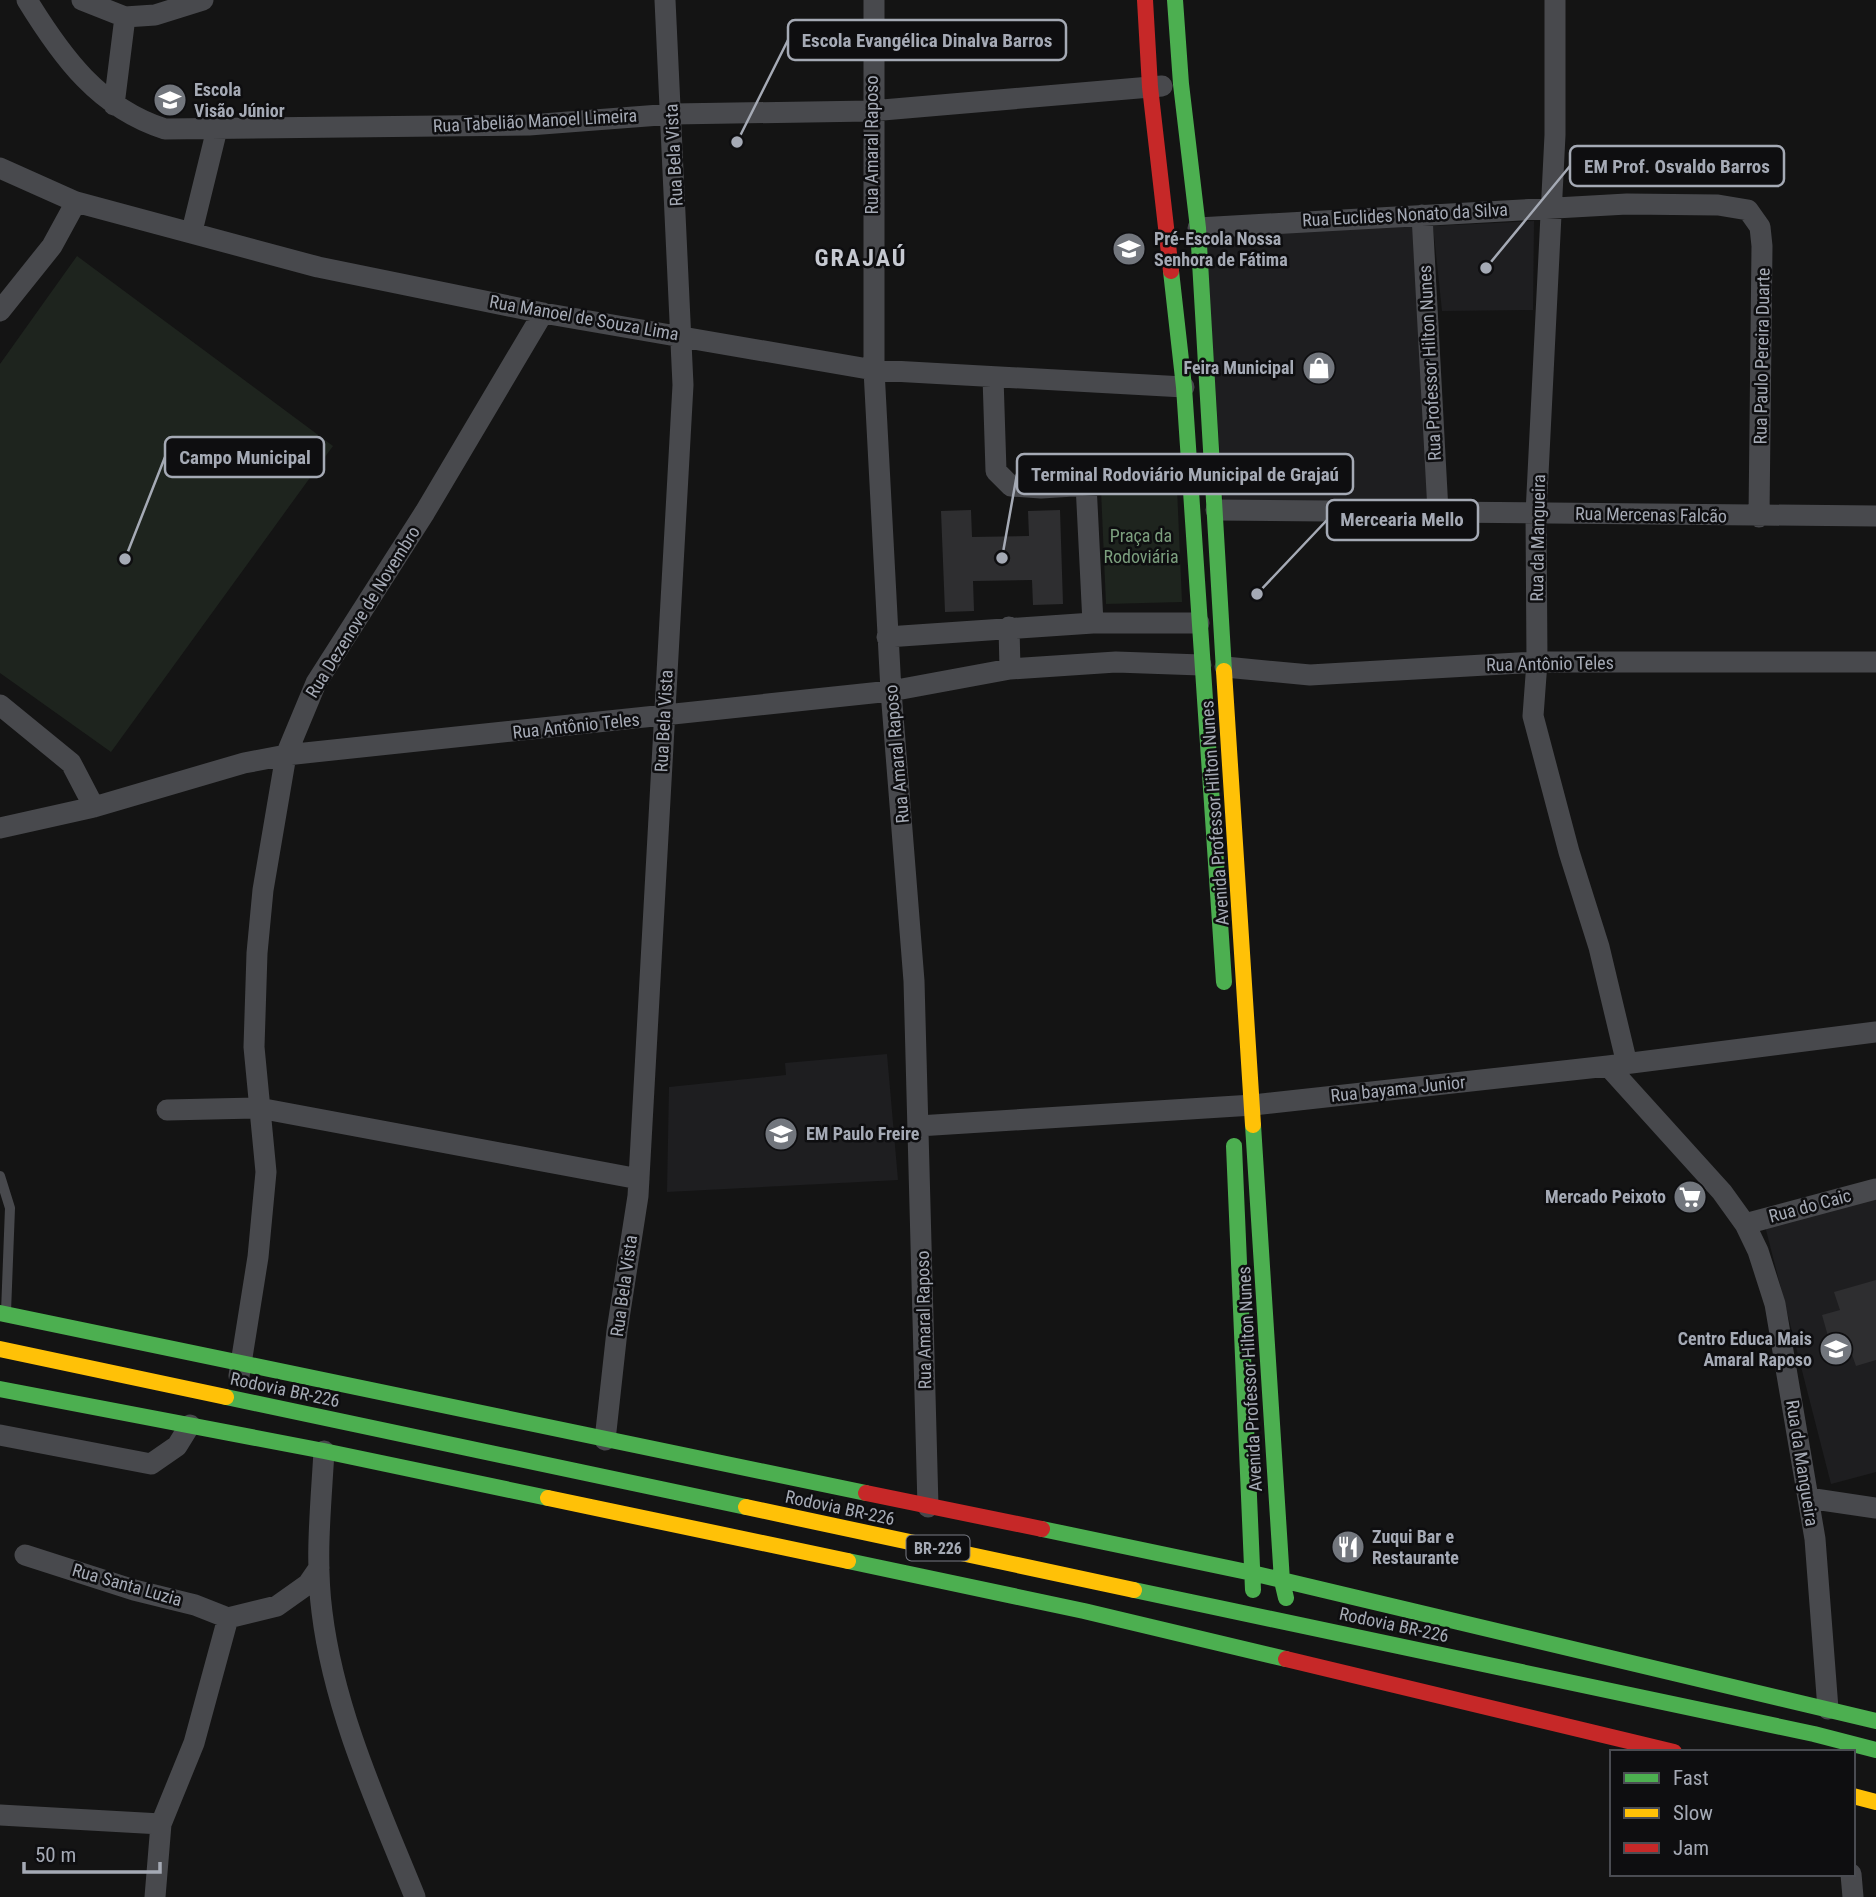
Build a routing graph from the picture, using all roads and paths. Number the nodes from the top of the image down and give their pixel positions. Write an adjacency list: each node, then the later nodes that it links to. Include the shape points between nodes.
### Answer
1 (27, 0): 12 (street, Rua Tabelião Manoel Limeira, via 67,60)
2 (82, 0): 9 (street)
3 (203, 0): 9 (street, via 155,15)
4 (665, 0): 14 (street, Rua Bela Vista)
5 (874, 0): 13 (street, Rua Amaral Raposo)
6 (1145, 0): 11 (main road, Avenida Professor Hilton Nunes)
7 (1175, 0): 10 (main road, Avenida Professor Hilton Nunes)
8 (1555, 0): 19 (street, Rua da Mangueira)
9 (125, 16): 12 (street)
10 (1181, 84): 11 (street, Rua Tabelião Manoel Limeira); 21 (main road, Avenida Professor Hilton Nunes)
11 (1150, 87): 13 (street, Rua Tabelião Manoel Limeira); 28 (main road, Avenida Professor Hilton Nunes)
12 (114, 104): 15 (street, Rua Tabelião Manoel Limeira, via 138,120 165,129)
13 (872, 111): 14 (street, Rua Tabelião Manoel Limeira); 26 (street, Rua Amaral Raposo)
14 (673, 114): 15 (street, Rua Tabelião Manoel Limeira, via 529,125); 25 (street, Rua Bela Vista)
15 (217, 129): 22 (street)
16 (0, 168): 17 (street, Rua Manoel de Souza Lima)
17 (76, 202): 22 (street, Rua Manoel de Souza Lima); 23 (street, via 52,246)
18 (1739, 206): 19 (street, Rua Euclides Nonato da Silva); 37 (street, Rua Paulo Pereira Duarte, via 1756,218 1762,246)
19 (1550, 208): 20 (street, Rua Euclides Nonato da Silva); 35 (street, Rua da Mangueira)
20 (1422, 215): 21 (street, Rua Euclides Nonato da Silva); 34 (street, Rua Professor Hilton Nunes)
21 (1198, 228): 29 (main road, Avenida Professor Hilton Nunes)
22 (192, 231): 24 (street, Rua Manoel de Souza Lima, via 318,267)
23 (0, 312)
24 (543, 313): 25 (street, Rua Manoel de Souza Lima); 51 (street, Rua Dezenove de Novembro, via 425,512 316,682)
25 (679, 334): 26 (street, Rua Manoel de Souza Lima); 50 (street, Rua Bela Vista, via 683,384)
26 (874, 370): 27 (street, Rua Manoel de Souza Lima); 42 (street, Rua Amaral Raposo)
27 (993, 377): 28 (street, Rua Manoel de Souza Lima); 32 (street, via 996,471 1002,480 1023,488)
28 (1184, 387): 29 (main road); 31 (main road, Avenida Professor Hilton Nunes)
29 (1209, 387): 30 (main road, Avenida Professor Hilton Nunes)
30 (1214, 476): 31 (main road); 33 (main road, Avenida Professor Hilton Nunes)
31 (1189, 479): 32 (street); 39 (main road, Avenida Professor Hilton Nunes)
32 (1086, 484): 38 (street)
33 (1216, 510): 34 (street, Rua Mercenas Falcão); 40 (main road, Avenida Professor Hilton Nunes)
34 (1438, 511): 35 (street, Rua Mercenas Falcão)
35 (1536, 514): 37 (street, Rua Mercenas Falcão); 43 (street, Rua da Mangueira)
36 (1876, 516): 37 (street, Rua Mercenas Falcão)
37 (1759, 517)
38 (1093, 623): 39 (street); 41 (street)
39 (1199, 623): 40 (main road); 45 (main road, Avenida Professor Hilton Nunes)
40 (1221, 624): 46 (main road, Avenida Professor Hilton Nunes)
41 (1009, 627): 42 (street); 47 (street)
42 (887, 637): 48 (street, Rua Amaral Raposo)
43 (1537, 662): 44 (street, Rua Antônio Teles); 46 (street, Rua Antônio Teles, via 1310,675); 56 (street, Rua da Mangueira, via 1533,716 1598,947)
44 (1876, 662)
45 (1201, 665): 46 (main road); 47 (street, Rua Antônio Teles, via 1116,662); 54 (main road, Avenida Professor Hilton Nunes)
46 (1225, 667): 59 (main road, Avenida Professor Hilton Nunes)
47 (1010, 669): 48 (street, Rua Antônio Teles)
48 (891, 691): 50 (street, Rua Antônio Teles); 60 (street, Rua Amaral Raposo, via 914,982)
49 (0, 705): 52 (street, via 71,763)
50 (663, 717): 51 (street, Rua Antônio Teles); 62 (street, Rua Bela Vista)
51 (286, 755): 52 (street, Rua Antônio Teles); 57 (street, Rua Dezenove de Novembro, via 257,953 254,1047)
52 (94, 807): 53 (street, Rua Antônio Teles)
53 (0, 828)
54 (1224, 995)
55 (1876, 1032): 56 (street, Rua bayama Junior)
56 (1617, 1065): 59 (street, Rua bayama Junior); 64 (street, Rua da Mangueira)
57 (259, 1108): 58 (street); 62 (street); 67 (street, Rua Dezenove de Novembro, via 266,1172 264,1208)
58 (167, 1110)
59 (1237, 1110): 60 (street, Rua bayama Junior); 79 (main road, Avenida Professor Hilton Nunes); 80 (main road, Avenida Professor Hilton Nunes)
60 (918, 1126): 75 (street, Rua Amaral Raposo)
61 (0, 1176): 65 (lane, via 10,1208)
62 (639, 1180): 72 (street, Rua Bela Vista)
63 (1876, 1189): 64 (street, Rua do Caic)
64 (1745, 1224): 74 (street, Rua da Mangueira, via 1776,1304)
65 (3, 1314): 67 (main road)
66 (0, 1349): 69 (main road, Rodovia BR-226 / BR-226)
67 (242, 1362): 69 (street, Rua Dezenove de Novembro); 72 (main road)
68 (0, 1389): 70 (main road)
69 (235, 1399): 81 (main road, Rodovia BR-226 / BR-226)
70 (190, 1426): 71 (street, via 170,1452 151,1464); 73 (main road)
71 (0, 1435)
72 (605, 1440): 75 (main road)
73 (324, 1451): 78 (street); 87 (main road, via 1084,1611)
74 (1808, 1498): 76 (street); 84 (street, Rua da Mangueira)
75 (928, 1507): 79 (main road)
76 (1876, 1508)
77 (25, 1555): 82 (street, Rua Santa Luzia)
78 (319, 1569): 82 (street, via 309,1584 277,1606); 95 (street, via 325,1638 335,1678 371,1788)
79 (1252, 1573): 80 (main road); 81 (main road, Avenida Professor Hilton Nunes)
80 (1282, 1581): 83 (main road, Avenida Professor Hilton Nunes); 84 (main road)
81 (1253, 1615): 83 (main road, Rodovia BR-226 / BR-226)
82 (228, 1618): 92 (street, via 194,1743)
83 (1292, 1623): 86 (main road, Rodovia BR-226 / BR-226)
84 (1828, 1709): 85 (main road)
85 (1876, 1721)
86 (1817, 1743): 88 (main road, Rodovia BR-226 / BR-226)
87 (1666, 1750)
88 (1876, 1750)
89 (1855, 1797): 90 (main road)
90 (1876, 1802)
91 (0, 1815): 92 (street)
92 (161, 1824): 94 (street)
93 (1851, 1876): 96 (street)
94 (155, 1897)
95 (415, 1897)
96 (1853, 1897)

